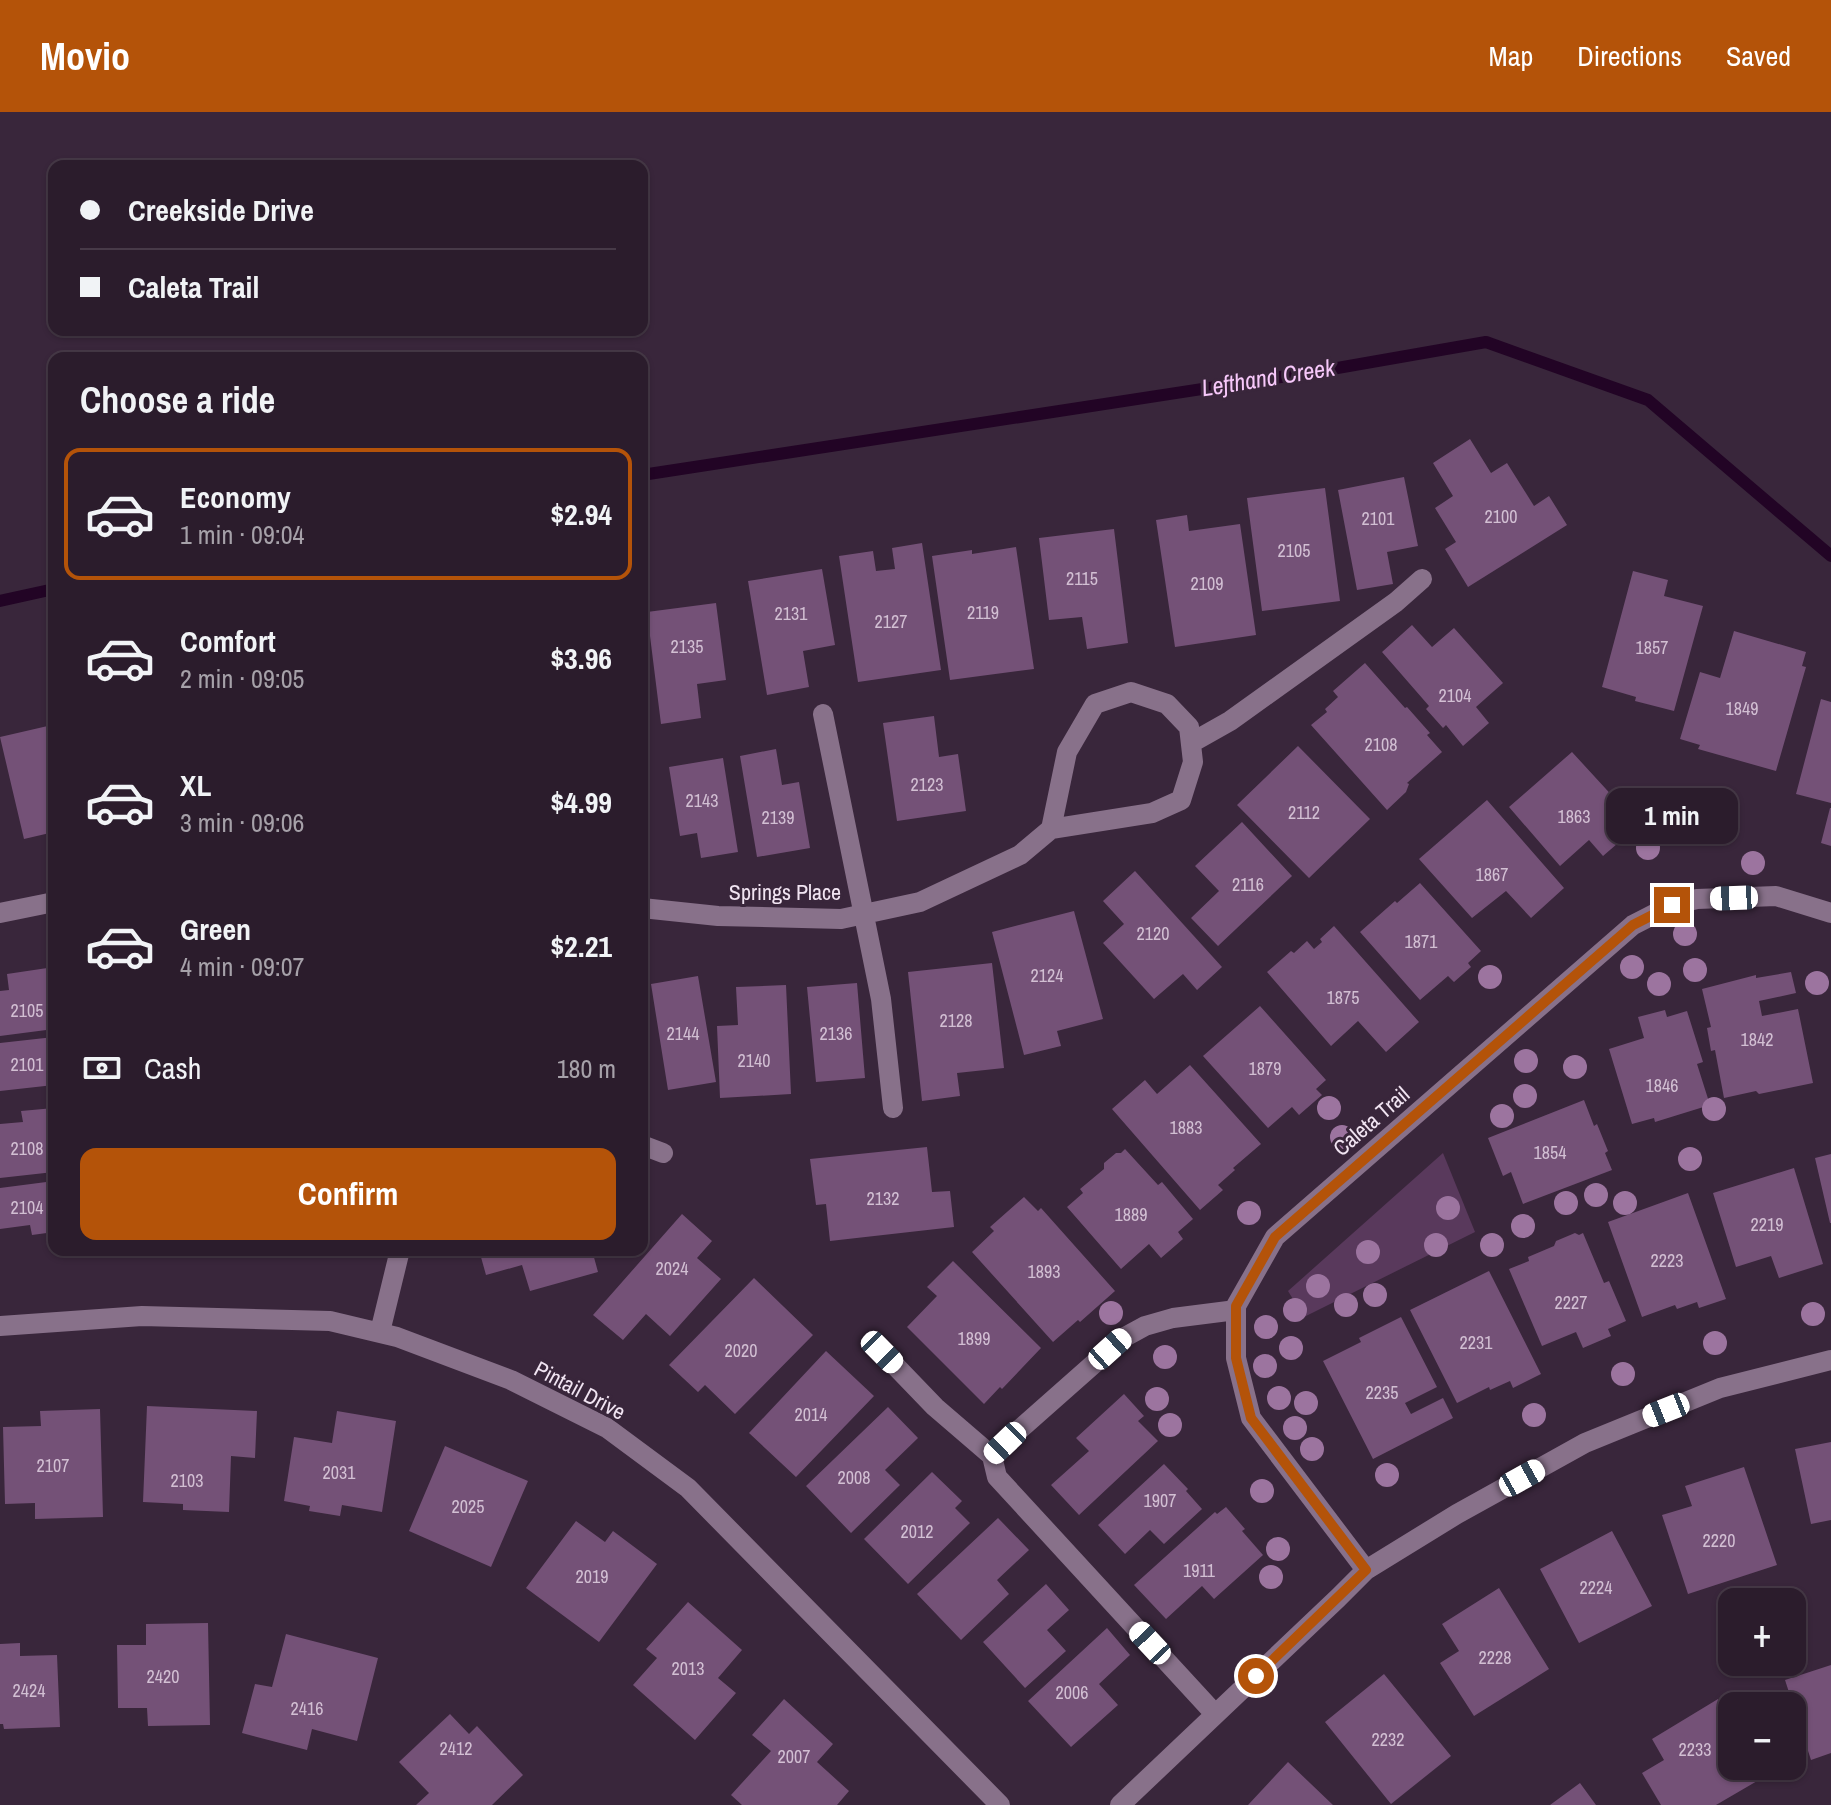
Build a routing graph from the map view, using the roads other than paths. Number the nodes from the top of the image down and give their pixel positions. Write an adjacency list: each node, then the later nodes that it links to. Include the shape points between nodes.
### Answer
1 (1422, 579): 3 (street, via 1230,721)
2 (823, 714): 9 (street)
3 (1191, 743): 4 (street, via 1193,762 1181,800 1152,813); 4 (street, via 1189,727 1167,704 1131,692 1095,704 1067,752)
4 (1051, 829): 9 (street, Springs Place, via 1020,855 920,902)
5 (48, 903): 7 (street)
6 (648, 909): 9 (street, Springs Place, via 718,916 841,919)
7 (0, 913)
8 (1831, 913): 14 (street, Caleta Trail, via 1776,896 1697,899 1633,925 1275,1237)
9 (864, 914): 10 (street, via 881,999)
10 (893, 1108)
11 (648, 1147): 12 (street)
12 (663, 1153)
13 (399, 1256): 16 (street)
14 (1236, 1310): 19 (street, via 1173,1318 1123,1338); 20 (street, Caleta Trail, via 1236,1358 1251,1418)
15 (0, 1326): 16 (street, Pintail Drive, via 142,1316 330,1321)
16 (380, 1332): 22 (street, Pintail Drive, via 511,1380 607,1428 688,1488)
17 (882, 1352): 19 (street)
18 (1831, 1360): 20 (street, via 1720,1388 1585,1443)
19 (992, 1456): 21 (street, via 997,1477)
20 (1366, 1570): 21 (street)
21 (1215, 1714): 23 (street)
22 (1000, 1805)
23 (1120, 1805)

